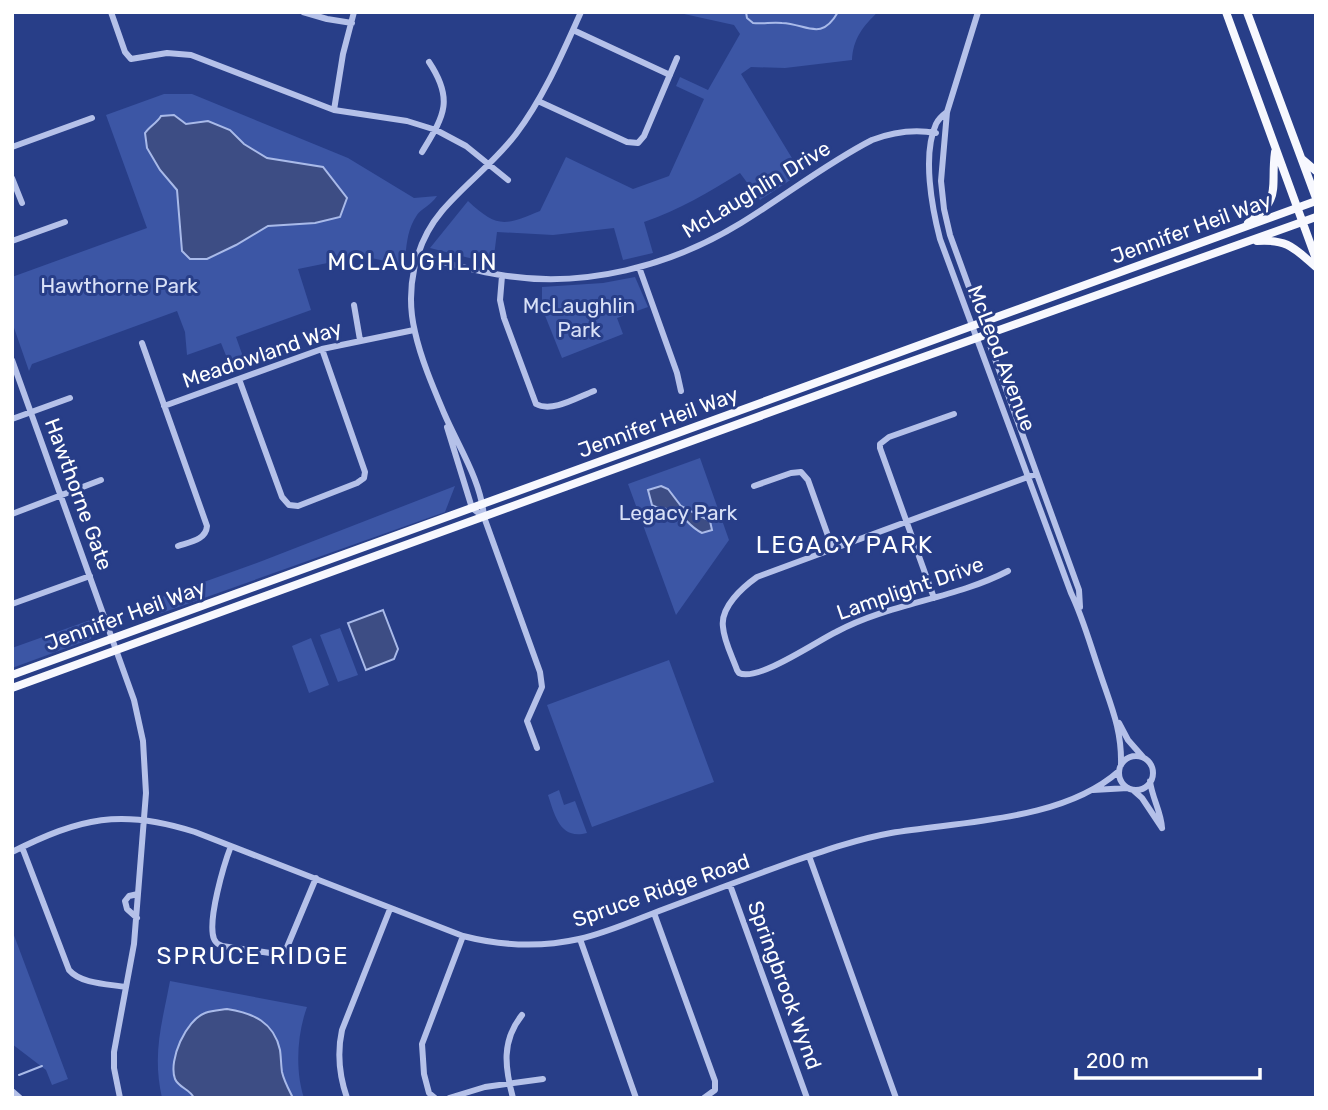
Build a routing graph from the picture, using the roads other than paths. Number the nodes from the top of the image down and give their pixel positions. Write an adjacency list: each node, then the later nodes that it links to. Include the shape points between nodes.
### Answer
1 (110, 12): 14 (street, via 131,59 167,53 191,55)
2 (303, 12): 8 (street)
3 (355, 12): 8 (street)
4 (582, 12): 9 (street)
5 (978, 12): 15 (street, McLeod Avenue)
6 (1227, 12): 21 (main road)
7 (1247, 12): 23 (main road)
8 (352, 23): 14 (street)
9 (573, 30): 12 (street); 13 (street)
10 (677, 58): 12 (street)
11 (429, 62): 17 (street, via 445,99)
12 (670, 75): 13 (street, via 638,143)
13 (538, 101): 24 (street)
14 (334, 110): 17 (street)
15 (947, 111): 18 (street, McLeod Avenue); 19 (street, McLeod Avenue)
16 (92, 118): 20 (street)
17 (436, 130): 22 (street); 24 (street)
18 (934, 132): 19 (street, McLaughlin Drive); 40 (street, McLaughlin Drive, via 900,132 872,140 713,239); 44 (street, McLeod Avenue, via 930,180 934,217)
19 (945, 135): 43 (street, McLeod Avenue, via 941,165 944,209)
20 (12, 147)
21 (1276, 149): 30 (main road); 34 (main road, via 1275,190 1270,201 1264,211)
22 (422, 152)
23 (1300, 157): 25 (main road); 28 (main road)
24 (490, 165): 27 (street); 37 (street, via 440,213)
25 (1316, 171)
26 (12, 177): 29 (street)
27 (508, 180)
28 (1316, 199): 30 (main road, Jennifer Heil Way)
29 (22, 204)
30 (1297, 208): 33 (main road); 34 (main road, Jennifer Heil Way)
31 (1316, 217): 33 (main road, Jennifer Heil Way)
32 (65, 222): 35 (street)
33 (1302, 222): 36 (main road, Jennifer Heil Way); 38 (main road)
34 (1238, 229): 43 (main road, Jennifer Heil Way)
35 (12, 241)
36 (1247, 242): 39 (main road, via 1286,243); 46 (main road, Jennifer Heil Way)
37 (417, 256): 41 (street, McLaughlin Drive); 45 (street, via 412,285)
38 (1316, 259)
39 (1316, 267)
40 (639, 268): 41 (street, McLaughlin Drive, via 573,278); 53 (street)
41 (502, 275): 52 (street, via 502,310 536,404 551,407)
42 (354, 305): 47 (street)
43 (983, 322): 44 (main road, Jennifer Heil Way); 46 (street, McLeod Avenue)
44 (971, 326): 46 (street, McLeod Avenue); 65 (main road, Jennifer Heil Way)
45 (414, 330): 47 (street, Meadowland Way); 57 (street)
46 (981, 336): 60 (street, McLeod Avenue); 61 (street, McLeod Avenue); 68 (main road, Jennifer Heil Way)
47 (360, 340): 49 (street, Meadowland Way)
48 (142, 343): 55 (street, Meadowland Way)
49 (322, 349): 51 (street, Meadowland Way); 51 (street, via 365,472 357,483 298,506 289,505 282,497)
50 (12, 360): 56 (street, Hawthorne Gate)
51 (239, 379): 55 (street, Meadowland Way)
52 (594, 391)
53 (681, 391)
54 (70, 398): 56 (street)
55 (164, 406): 70 (street, Meadowland Way, via 207,526 202,537)
56 (31, 412): 59 (street); 64 (street, Hawthorne Gate)
57 (443, 412): 65 (street); 66 (street)
58 (954, 414): 69 (street, via 880,444)
59 (12, 419)
60 (1036, 474): 61 (street, Lamplight Drive); 76 (street, McLeod Avenue, via 1079,590)
61 (1028, 477): 69 (street, Lamplight Drive); 76 (street, McLeod Avenue)
62 (102, 480): 64 (street)
63 (754, 486): 71 (street, via 802,472)
64 (61, 496): 67 (street); 73 (street, Hawthorne Gate)
65 (483, 504): 66 (main road, Jennifer Heil Way); 68 (street)
66 (472, 508): 68 (street); 77 (main road, Jennifer Heil Way)
67 (12, 514)
68 (484, 517): 78 (main road, Jennifer Heil Way); 82 (street, via 541,677 542,687 527,721)
69 (905, 521): 71 (street, Lamplight Drive); 74 (street)
70 (178, 547)
71 (832, 547): 74 (street, Lamplight Drive, via 757,577 736,595 722,625 739,673 748,676 855,622)
72 (1008, 571): 74 (street, Lamplight Drive)
73 (90, 576): 75 (street); 77 (street, Hawthorne Gate)
74 (934, 598)
75 (12, 604)
76 (1080, 612): 81 (street, McLeod Avenue)
77 (113, 639): 78 (street, Hawthorne Gate); 79 (main road, Jennifer Heil Way)
78 (117, 650): 80 (main road, Jennifer Heil Way); 88 (street, Hawthorne Gate, via 143,741)
79 (12, 675)
80 (12, 688)
81 (1117, 720): 83 (street, McLeod Avenue); 84 (street, McLeod Avenue)
82 (537, 748)
83 (1144, 758): 84 (street, via 1130,758); 85 (street, via 1152,767)
84 (1120, 768): 86 (street, via 1120,779); 87 (street, Spruce Ridge Road)
85 (1150, 781): 86 (street, via 1142,789); 86 (street, via 1162,828 1142,798)
86 (1130, 789): 87 (street, Spruce Ridge Road)
87 (1088, 792): 92 (street, Spruce Ridge Road, via 1018,815 889,834)
88 (144, 819): 89 (street, Spruce Ridge Road); 90 (street, Spruce Ridge Road, via 84,822); 95 (street, Hawthorne Gate)
89 (231, 846): 93 (street, Spruce Ridge Road); 93 (street, via 215,906 213,936 222,946 285,952)
90 (22, 847): 91 (street, Spruce Ridge Road); 101 (street, via 69,970 86,980)
91 (12, 852)
92 (809, 856): 94 (street, Spruce Ridge Road); 115 (street)
93 (316, 878): 96 (street, Spruce Ridge Road)
94 (730, 885): 97 (street, Spruce Ridge Road); 114 (street, Springbrook Wynd)
95 (138, 894): 98 (street); 98 (street, via 127,897 125,904)
96 (390, 909): 99 (street, Spruce Ridge Road); 108 (street, via 338,1047)
97 (654, 913): 100 (street, Spruce Ridge Road); 113 (street, via 715,1081 715,1090)
98 (137, 918): 101 (street)
99 (463, 936): 100 (street, Spruce Ridge Road, via 526,946); 109 (street, via 422,1044 424,1074)
100 (580, 939): 112 (street)
101 (126, 987): 107 (street, via 114,1052)
102 (523, 1015): 104 (street, via 507,1044)
103 (543, 1079): 104 (street)
104 (509, 1083): 110 (street); 111 (street)
105 (12, 1091): 106 (street)
106 (20, 1098)
107 (120, 1098)
108 (347, 1098)
109 (435, 1098)
110 (449, 1098)
111 (513, 1098)
112 (636, 1098)
113 (704, 1098)
114 (807, 1098)
115 (896, 1098)

